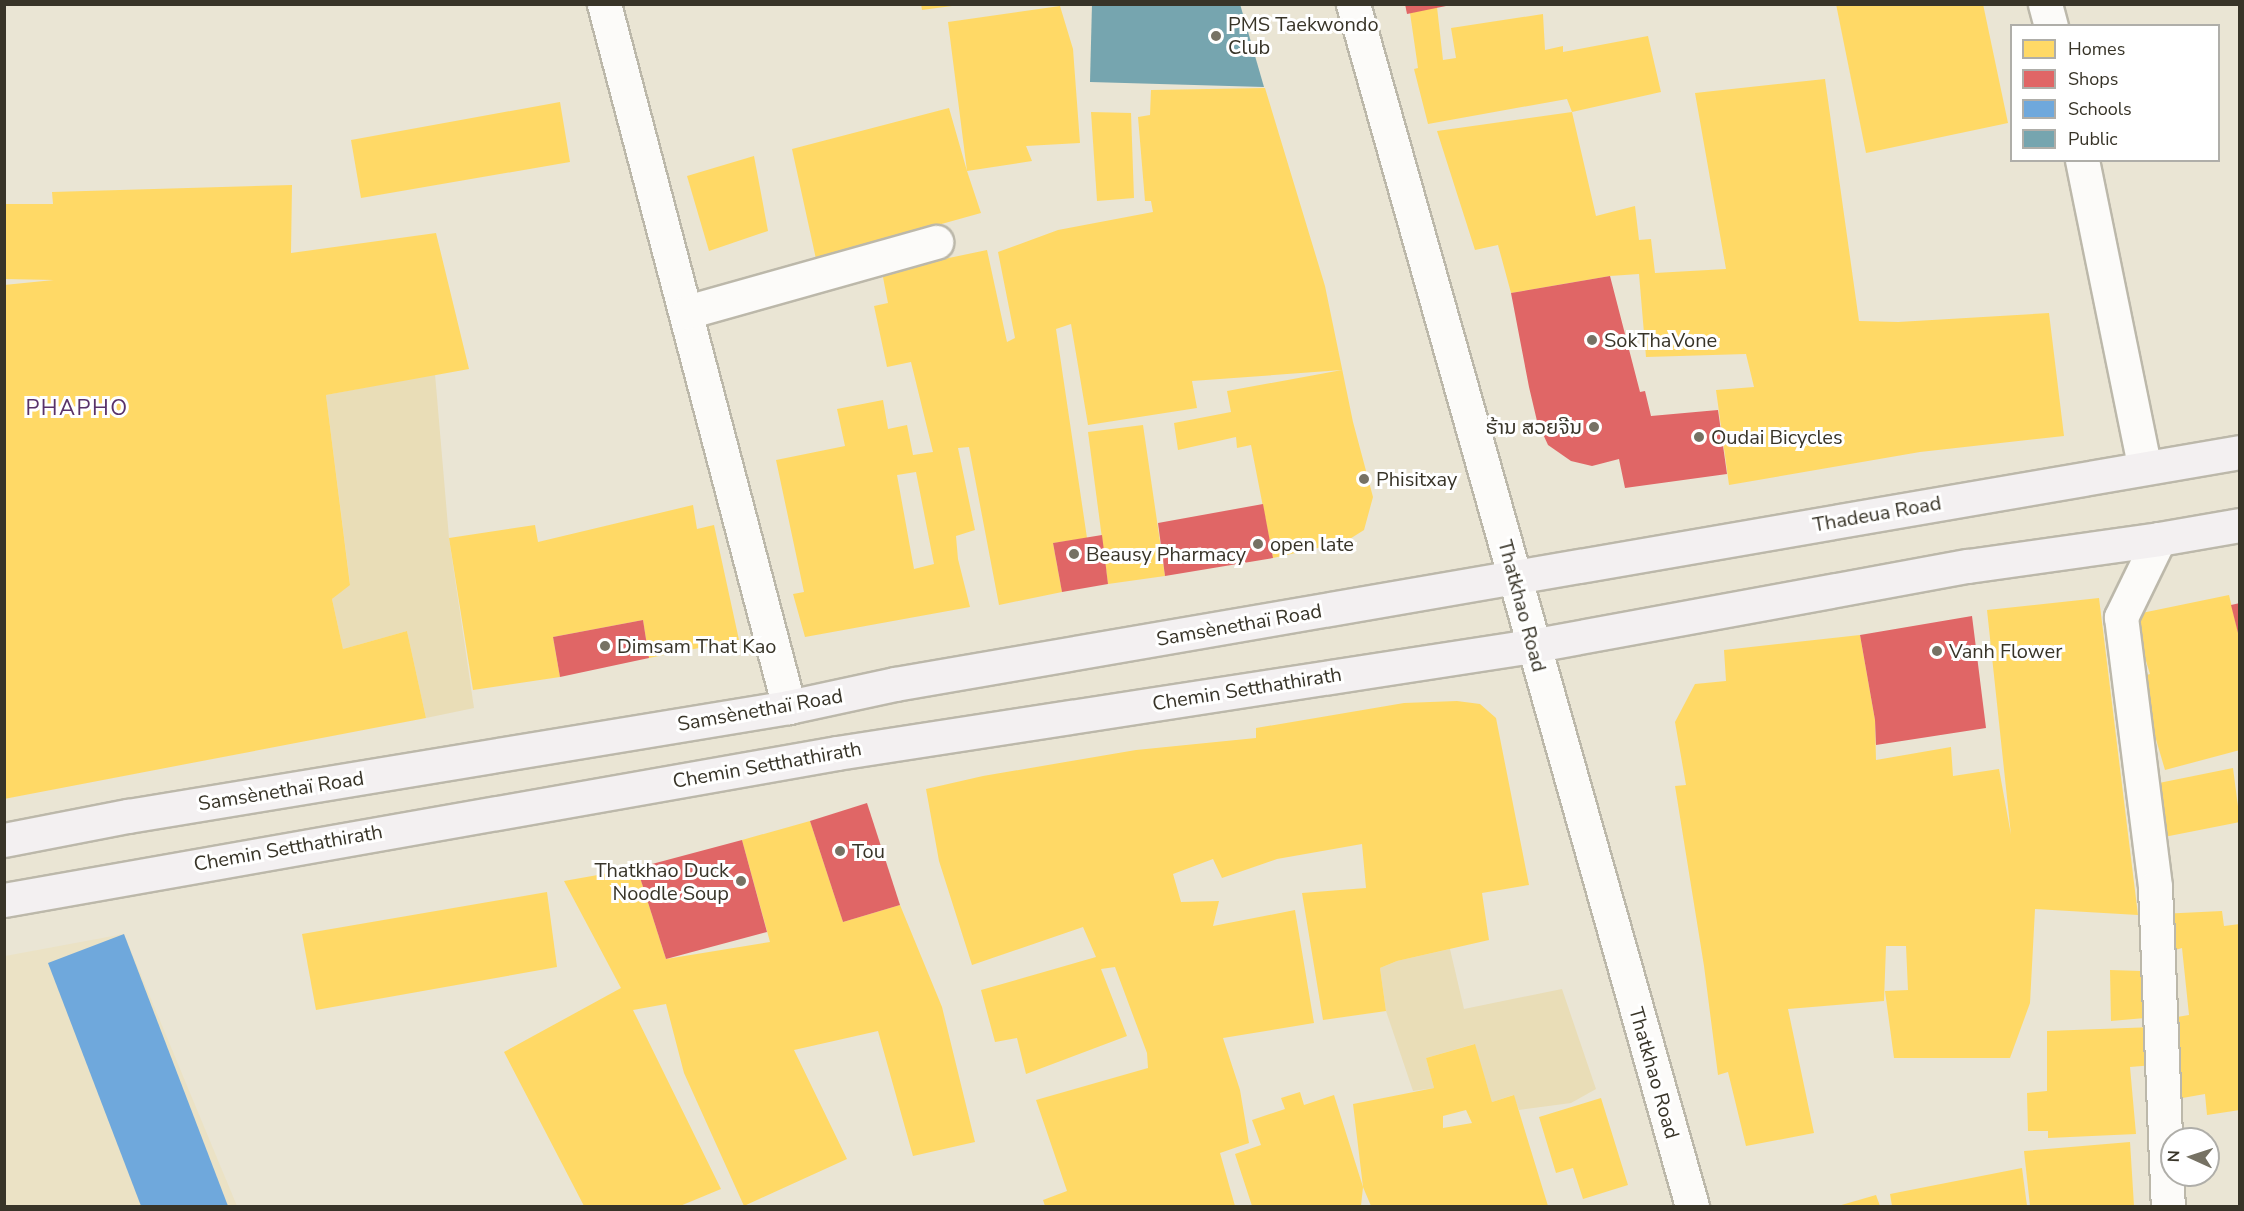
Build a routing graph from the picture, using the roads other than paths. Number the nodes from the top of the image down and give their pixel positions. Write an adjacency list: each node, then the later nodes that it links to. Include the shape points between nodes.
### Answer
1 (604, 4): 7 (street)
2 (1353, 4): 12 (street, Thatkhao Road)
3 (2045, 4): 4 (street)
4 (2050, 24)
5 (2082, 162): 9 (street)
6 (936, 242): 7 (street)
7 (687, 312): 14 (street)
8 (2240, 452): 9 (main road, Thadeua Road)
9 (2144, 466): 12 (main road, Thadeua Road)
10 (2240, 525): 11 (main road)
11 (2159, 539): 13 (main road, via 1968,566); 18 (street, via 2121,617 2155,887)
12 (1515, 578): 13 (street, Thatkhao Road); 14 (main road, Samsènethaï Road, via 895,684)
13 (1531, 646): 16 (main road, Chemin Setthathirath, via 837,753); 17 (street, Thatkhao Road)
14 (789, 707): 15 (main road, Samsènethaï Road)
15 (4, 840)
16 (4, 900)
17 (1692, 1206)
18 (2168, 1206)

